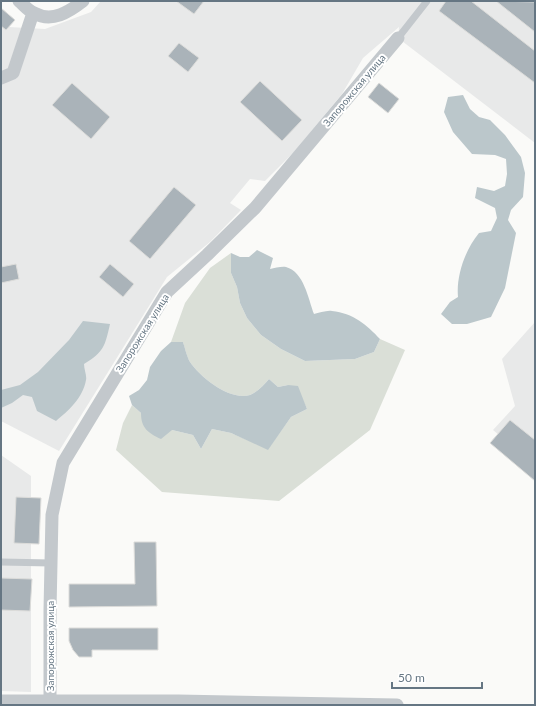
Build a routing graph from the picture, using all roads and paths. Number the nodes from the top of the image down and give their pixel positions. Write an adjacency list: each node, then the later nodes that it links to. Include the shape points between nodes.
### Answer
1 (19, 1): 4 (street)
2 (83, 1): 4 (street, via 55,17 44,18)
3 (427, 1): 5 (lane, Запорожская улица)
4 (33, 13): 6 (street, via 13,73)
5 (398, 38): 8 (street, Запорожская улица, via 255,208 167,292 63,463 52,515)
6 (1, 78)
7 (1, 562): 8 (lane)
8 (51, 563): 10 (street, Запорожская улица)
9 (1, 701): 10 (street)
10 (50, 702): 11 (street)
11 (397, 705)

